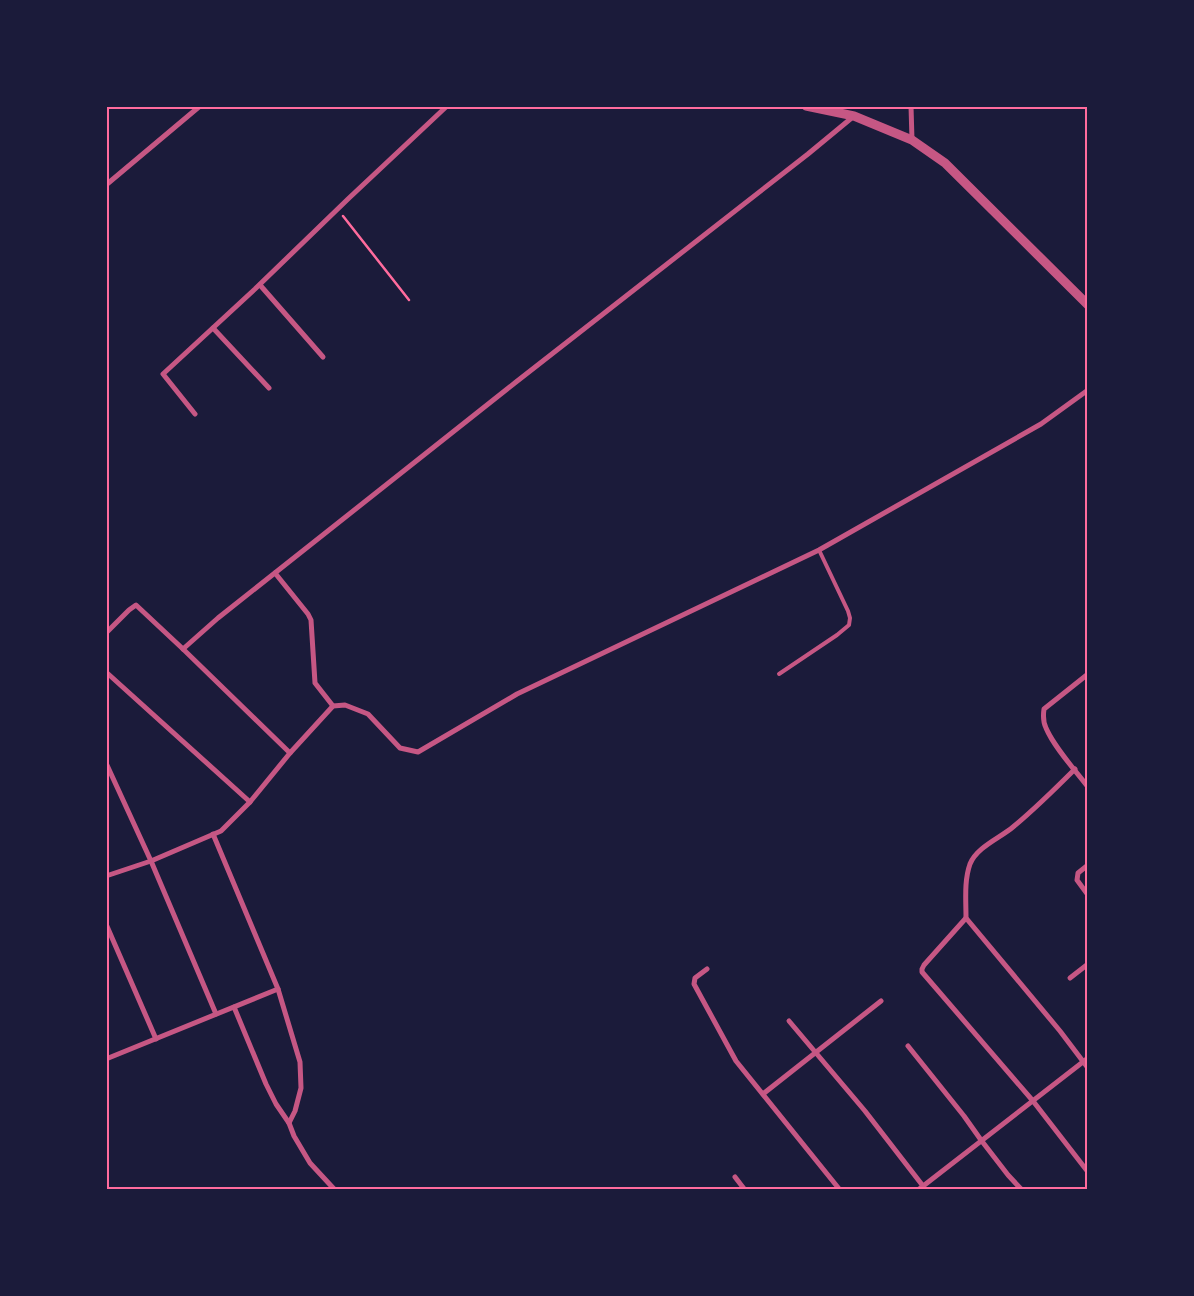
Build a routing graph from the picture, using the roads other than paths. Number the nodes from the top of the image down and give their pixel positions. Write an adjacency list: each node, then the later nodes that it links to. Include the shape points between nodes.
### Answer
1 (200, 106): 7 (street)
2 (447, 106): 8 (street)
3 (806, 106): 5 (street)
4 (911, 106): 6 (street)
5 (854, 116): 6 (street); 16 (street)
6 (912, 140): 9 (street, via 945,163)
7 (106, 185)
8 (260, 285): 10 (street); 11 (street)
9 (1088, 305)
10 (213, 328): 12 (street); 14 (street, via 163,374)
11 (323, 356)
12 (269, 388)
13 (1088, 390): 15 (street, via 1042,424)
14 (196, 414)
15 (819, 550): 20 (lane, via 848,611 849,625); 22 (street, via 517,694 418,752 400,748 368,714 345,705)
16 (275, 573): 18 (street); 22 (street, via 311,620 315,683)
17 (106, 633): 18 (street, via 136,606)
18 (183, 649): 23 (street)
19 (106, 672): 27 (street)
20 (779, 674)
21 (1088, 674): 25 (street, via 1044,709 1046,728)
22 (333, 706): 23 (street)
23 (290, 753): 27 (street)
24 (106, 763): 29 (street)
25 (1075, 769): 26 (street); 33 (street, via 1013,828 976,855 967,875)
26 (1088, 787)
27 (250, 802): 28 (street, via 221,831)
28 (213, 834): 29 (street); 38 (street)
29 (151, 861): 31 (street); 41 (street)
30 (1088, 865): 32 (street, via 1078,873 1077,880)
31 (106, 876)
32 (1088, 895)
33 (966, 918): 47 (street); 50 (street, via 924,965 922,972)
34 (106, 924): 43 (street)
35 (1088, 964): 37 (street)
36 (707, 969): 49 (street, via 695,978 694,984 736,1061)
37 (1070, 978)
38 (278, 989): 40 (street); 51 (street, via 300,1062 301,1088)
39 (881, 1001): 45 (street)
40 (234, 1007): 41 (street); 51 (street, via 266,1084)
41 (216, 1014): 43 (street)
42 (789, 1021): 45 (street)
43 (156, 1039): 46 (street)
44 (908, 1046): 52 (street)
45 (815, 1052): 49 (street); 55 (street, via 865,1111)
46 (106, 1060)
47 (1085, 1060): 48 (street); 50 (street)
48 (1088, 1068)
49 (763, 1094): 58 (street)
50 (1033, 1101): 52 (street); 53 (street)
51 (289, 1123): 56 (street, via 310,1163)
52 (981, 1140): 55 (street); 59 (street)
53 (1088, 1172)
54 (735, 1177): 57 (street)
55 (921, 1188)
56 (335, 1190)
57 (745, 1190)
58 (840, 1190)
59 (1022, 1190)

